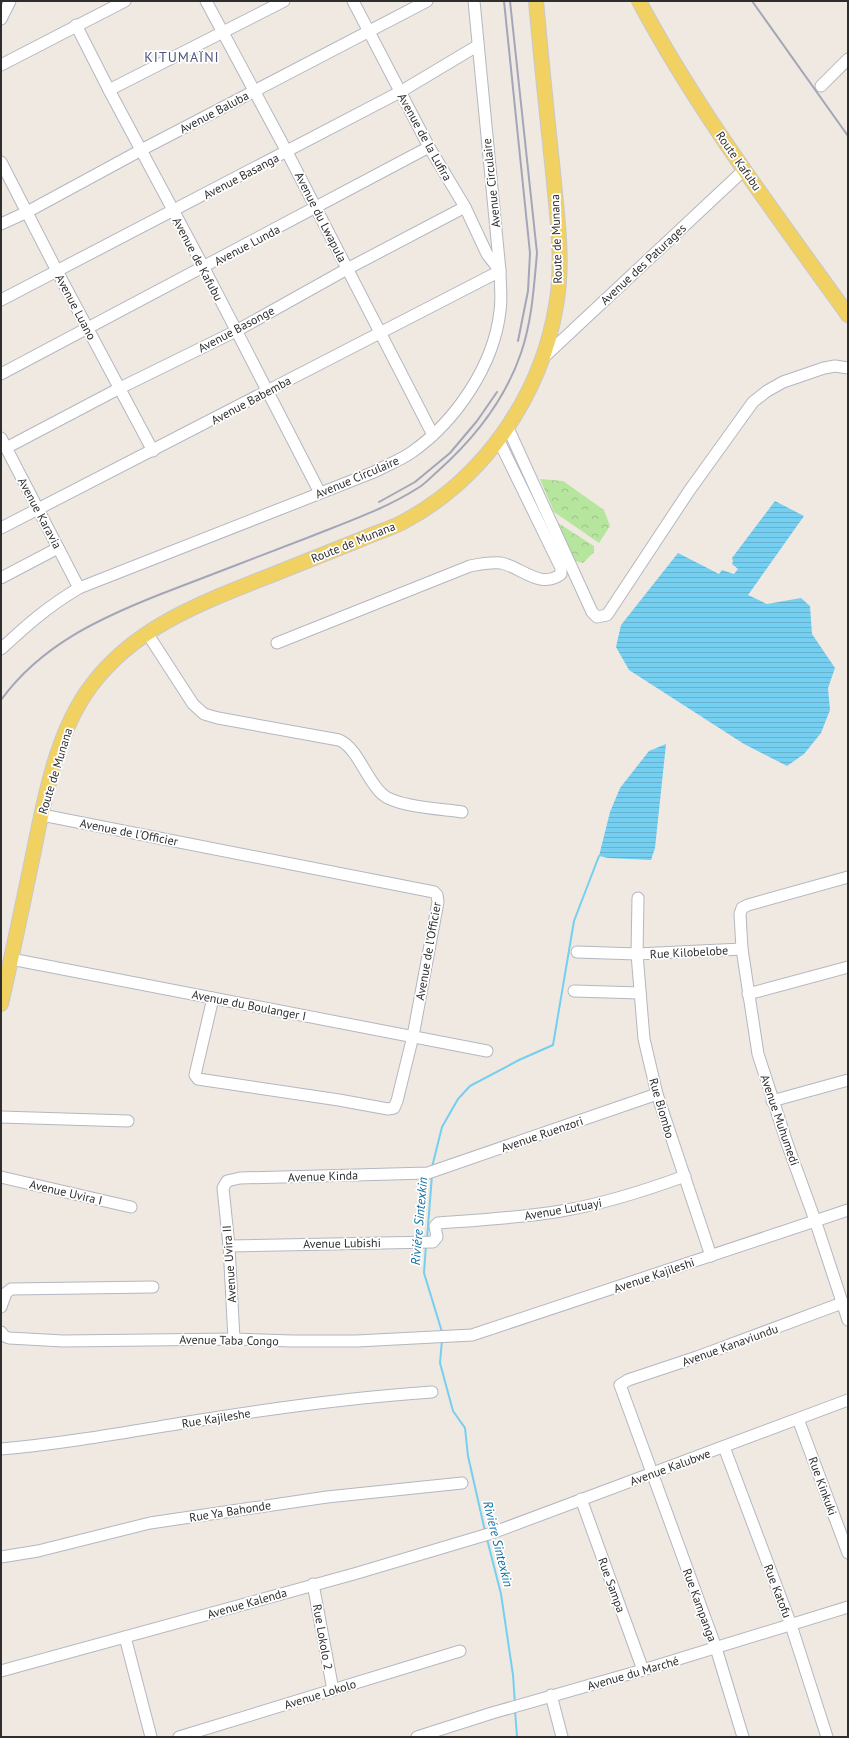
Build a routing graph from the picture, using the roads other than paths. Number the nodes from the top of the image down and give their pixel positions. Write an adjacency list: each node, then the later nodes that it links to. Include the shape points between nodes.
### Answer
1 (125, 1): 9 (street)
2 (206, 1): 10 (street, Avenue du Lwapula)
3 (284, 1): 10 (street)
4 (353, 1): 11 (street, Avenue de la Lufira)
5 (427, 1): 11 (street, Avenue Baluba)
6 (474, 1): 12 (street, Avenue Circulaire)
7 (536, 1): 38 (main road, Route de Munana, via 559,257 556,306)
8 (639, 1): 23 (main road, Route Kafubu, via 694,95)
9 (76, 25): 14 (street); 16 (street, Avenue de Kafubu)
10 (223, 32): 16 (street); 17 (street, Avenue du Lwapula)
11 (368, 32): 17 (street, Avenue Baluba); 18 (street, Avenue de la Lufira)
12 (477, 46): 18 (street, Avenue Basanga); 31 (street, Avenue Circulaire)
13 (848, 59): 15 (street)
14 (1, 65)
15 (821, 86)
16 (109, 90): 20 (street, Avenue de Kafubu)
17 (255, 91): 20 (street, Avenue Baluba); 21 (street, Avenue du Lwapula)
18 (400, 92): 19 (street, Avenue de la Lufira); 21 (street, Avenue Basanga)
19 (429, 147): 24 (street, Avenue de la Lufira); 25 (street, Avenue Lunda)
20 (141, 151): 26 (street, Avenue de Kafubu); 27 (street, Avenue Baluba)
21 (287, 152): 25 (street, Avenue du Lwapula); 26 (street, Avenue Basanga)
22 (1, 162): 27 (street, Avenue Luano)
23 (744, 170): 34 (main road, Route Kafubu); 38 (street, Avenue des Paturages)
24 (464, 207): 30 (street, Avenue Basonge); 31 (street, Avenue de la Lufira, via 487,254)
25 (316, 208): 29 (street, Avenue Lunda); 30 (street, Avenue du Lwapula)
26 (173, 211): 29 (street, Avenue de Kafubu); 32 (street, Avenue Basanga)
27 (27, 212): 28 (street, Avenue Baluba); 32 (street, Avenue Luano)
28 (1, 224)
29 (204, 268): 35 (street, Avenue Lunda); 36 (street, Avenue de Kafubu)
30 (347, 269): 36 (street, Avenue Basonge); 37 (street, Avenue du Lwapula)
31 (500, 271): 37 (street, Avenue Babemba); 44 (street, Avenue Circulaire, via 500,311 486,364 467,395)
32 (57, 272): 33 (street, Avenue Basanga); 35 (street, Avenue Luano)
33 (1, 300)
34 (848, 315)
35 (88, 329): 40 (street, Avenue Lunda); 41 (street, Avenue Luano)
36 (236, 331): 41 (street, Avenue Basonge); 42 (street, Avenue de Kafubu)
37 (379, 333): 42 (street, Avenue Babemba); 44 (street, Avenue du Lwapula)
38 (542, 359): 43 (main road, Route de Munana, via 533,384)
39 (848, 368): 43 (street, via 824,368 783,382 767,390 753,402 689,491 607,614 598,617 592,612)
40 (1, 374)
41 (120, 388): 46 (street, Avenue Basonge); 47 (street, Avenue Luano)
42 (268, 391): 47 (street, Avenue Babemba); 48 (street, Avenue de Kafubu)
43 (508, 428): 45 (main road, Route de Munana)
44 (434, 435): 48 (street, Avenue Circulaire, via 411,453 374,472)
45 (499, 441): 54 (main road, Route de Munana, via 467,475 438,500 402,523 216,597 169,619); 55 (street, via 561,568 561,574 555,579 538,579 501,563 470,566)
46 (4, 443): 49 (street, Avenue Karavia)
47 (153, 451): 49 (street, Avenue Babemba)
48 (320, 493): 53 (street, Avenue Circulaire)
49 (38, 509): 50 (street, Avenue Babemba); 51 (street, Avenue Karavia)
50 (1, 528)
51 (58, 548): 52 (street); 53 (street, Avenue Karavia)
52 (1, 578)
53 (79, 588): 56 (street, Avenue Circulaire, via 53,603)
54 (147, 633): 57 (street, via 193,704 204,714 339,740 347,744 376,788 387,798 402,803); 58 (main road, Route de Munana, via 114,658 80,702 57,756)
55 (276, 643)
56 (1, 649)
57 (462, 812)
58 (42, 814): 64 (main road, Route de Munana); 71 (street, Avenue de l'Officier, via 434,892 438,899)
59 (848, 878): 61 (street, Avenue Muhumedi, via 742,908)
60 (638, 898): 63 (street, Rue Biombo)
61 (742, 949): 63 (street, Rue Kilobelobe); 68 (street, Avenue Muhumedi)
62 (577, 952): 63 (street, Rue Kilobelobe)
63 (637, 954): 67 (street, Rue Biombo)
64 (11, 959): 69 (street, Avenue du Boulanger I); 70 (main road, Route de Munana)
65 (848, 967): 68 (street)
66 (574, 991): 67 (street)
67 (640, 992): 74 (street, Rue Biombo, via 644,1039)
68 (748, 994): 75 (street, Avenue Muhumedi, via 758,1054)
69 (213, 998): 71 (street, Avenue du Boulanger I); 71 (street, Avenue de l'Officier, via 195,1075 202,1080 317,1096 388,1110 396,1106)
70 (1, 1004)
71 (413, 1036): 72 (street, Avenue du Boulanger I)
72 (487, 1051)
73 (848, 1080): 75 (street)
74 (657, 1094): 78 (street, Avenue Ruenzori); 79 (street, Rue Biombo)
75 (772, 1101): 84 (street, Avenue Muhumedi)
76 (1, 1117): 77 (street)
77 (128, 1122)
78 (428, 1172): 81 (street, Avenue Kinda, via 240,1178 227,1181)
79 (685, 1176): 85 (street, Avenue Lutuayi, via 648,1190 561,1211 512,1218); 87 (street, Rue Biombo)
80 (1, 1177): 82 (street, Avenue Uvira I)
81 (223, 1188): 86 (street, Avenue Uvira II)
82 (131, 1207)
83 (848, 1210): 84 (street, Avenue Kajileshi)
84 (815, 1220): 87 (street, Avenue Kajileshi); 89 (street, Avenue Muhumedi)
85 (438, 1223): 86 (street, Avenue Lubishi, via 435,1226 436,1237 433,1242)
86 (228, 1246): 94 (street, Avenue Uvira II)
87 (711, 1256): 93 (street, Avenue Kajileshi, via 472,1335)
88 (153, 1287): 90 (street, via 11,1290 6,1293)
89 (842, 1303): 91 (street, Avenue Muhumedi); 95 (street, Avenue Kanaviundu, via 628,1380)
90 (1, 1307)
91 (848, 1320)
92 (1, 1332): 94 (street, Avenue Taba Congo, via 9,1338 50,1341)
93 (459, 1336): 94 (street, Avenue Taba Congo, via 357,1341)
94 (234, 1339)
95 (621, 1387): 101 (street, Rue Kampanga)
96 (432, 1392): 100 (street, Rue Kajileshe, via 310,1404 49,1445)
97 (848, 1400): 98 (street, Avenue Kalubwe)
98 (798, 1418): 99 (street, Avenue Kalubwe); 105 (street, Rue Kinkuki)
99 (724, 1447): 101 (street, Avenue Kalubwe); 109 (street, Rue Katofu)
100 (1, 1449)
101 (652, 1474): 103 (street, Avenue Kalubwe); 111 (street, Rue Kampanga)
102 (462, 1483): 106 (street, Rue Ya Bahonde, via 327,1497 150,1523)
103 (581, 1499): 104 (street, Avenue Kalubwe); 113 (street, Rue Sampa)
104 (492, 1533): 107 (street, Avenue Kalenda)
105 (848, 1553)
106 (1, 1557)
107 (314, 1584): 110 (street, Avenue Kalenda); 115 (street, Rue Lokolo 2)
108 (848, 1607): 109 (street, Avenue du Marché)
109 (791, 1625): 111 (street, Avenue du Marché); 122 (street, Rue Katofu)
110 (125, 1637): 114 (street, Avenue Kalenda); 117 (street)
111 (716, 1648): 113 (street, Avenue du Marché); 121 (street, Rue Kampanga)
112 (460, 1651): 115 (street, Avenue Lokolo)
113 (643, 1670): 116 (street, Avenue du Marché)
114 (1, 1671)
115 (333, 1690): 118 (street, Avenue Lokolo)
116 (551, 1695): 119 (street, Avenue du Marché); 120 (street)
117 (151, 1737)
118 (179, 1737)
119 (416, 1737)
120 (562, 1737)
121 (743, 1737)
122 (827, 1737)

